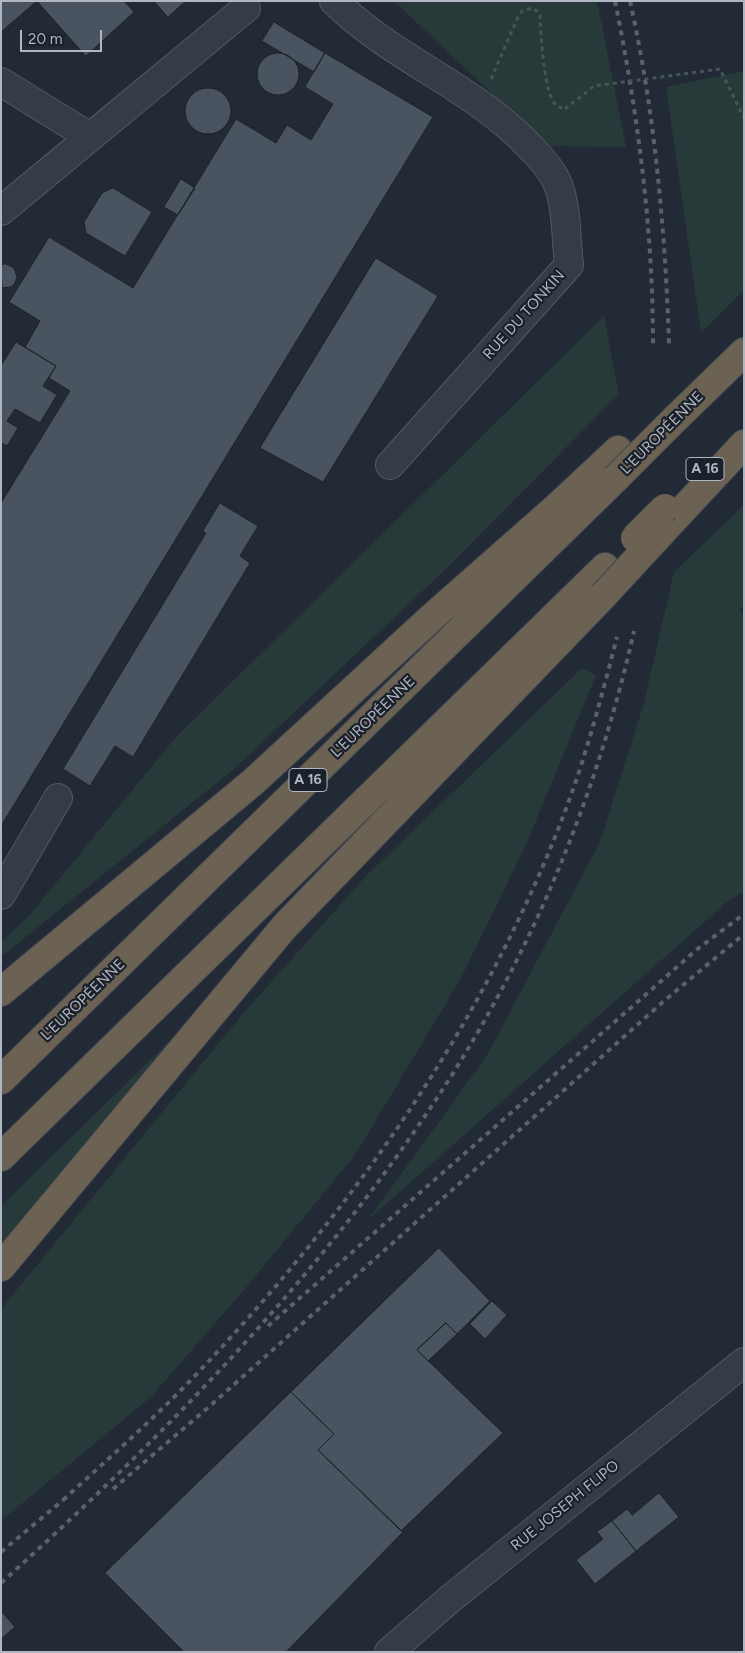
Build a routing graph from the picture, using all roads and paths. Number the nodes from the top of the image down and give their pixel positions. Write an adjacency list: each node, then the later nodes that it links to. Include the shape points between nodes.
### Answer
1 (334, 1): 4 (street, RUE DU TONKIN, via 372,33)
2 (246, 8): 6 (street)
3 (1, 82): 6 (street)
4 (472, 100): 5 (path, bridge, via 496,70 518,16 532,8 540,15 547,87 558,107 565,109 594,86 720,68); 13 (street, RUE DU TONKIN, via 517,133 551,170 561,196 569,265)
5 (744, 118)
6 (90, 137): 7 (street)
7 (1, 211)
8 (744, 342): 10 (highway)
9 (744, 352): 10 (highway, L'EUROPÉENNE / A 16)
10 (677, 409): 17 (highway, via 618,450 253,782); 18 (highway, L'EUROPÉENNE / A 16, bridge, via 615,479)
11 (744, 431): 14 (highway, A 16)
12 (744, 444): 14 (highway)
13 (390, 465)
14 (664, 519): 19 (highway, A 16, bridge, via 605,567); 20 (highway, bridge, via 602,597 285,926)
15 (58, 798): 16 (street)
16 (1, 895)
17 (1, 992)
18 (1, 1080)
19 (1, 1157)
20 (1, 1267)
21 (744, 1362): 22 (street, RUE JOSEPH FLIPO, via 450,1598)
22 (399, 1649)

